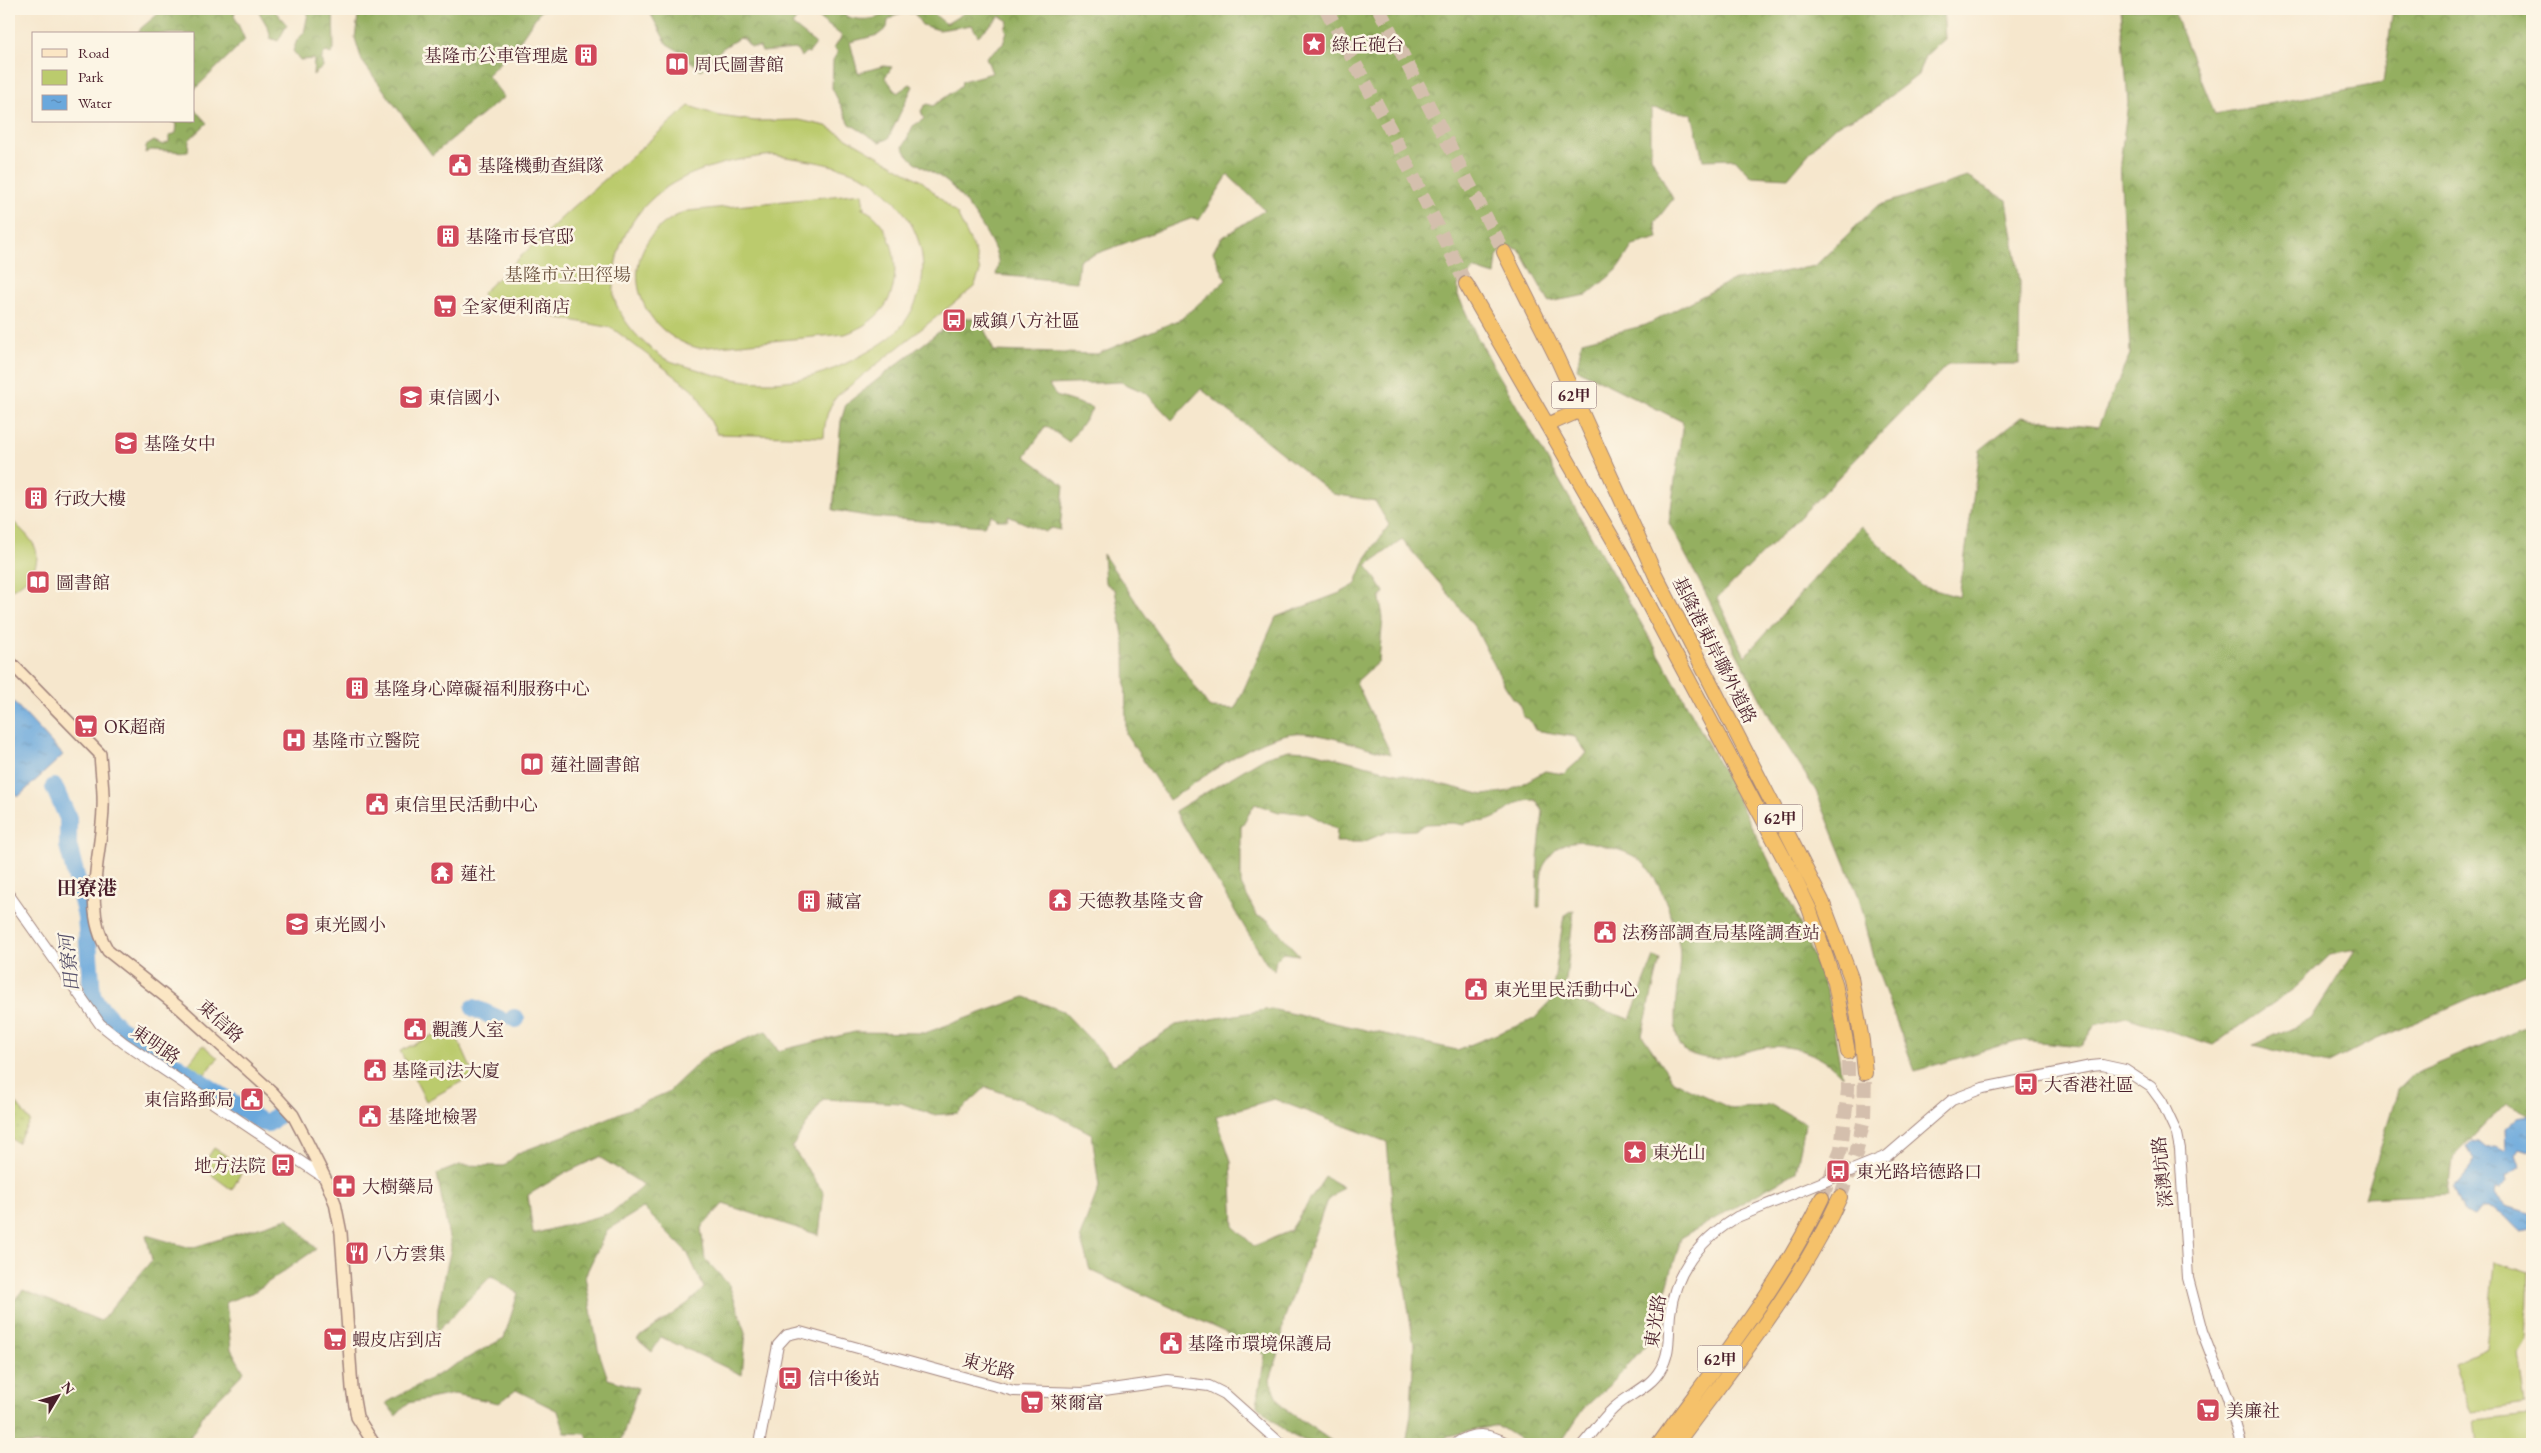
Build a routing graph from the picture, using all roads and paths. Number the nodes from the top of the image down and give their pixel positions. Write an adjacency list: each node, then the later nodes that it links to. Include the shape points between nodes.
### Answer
1 (1504, 252): 3 (highway, 基隆港東岸聯外道路 / 62甲)
2 (1466, 284): 4 (highway, 基隆港東岸聯外道路 / 62甲)
3 (1581, 410): 4 (highway); 8 (highway, 基隆港東岸聯外道路 / 62甲, via 1640,541 1822,901 1851,978)
4 (1547, 426): 7 (highway, 基隆港東岸聯外道路 / 62甲, via 1622,555 1809,908 1835,983)
5 (9, 661): 10 (main road, 東信路, via 100,754 104,808 94,910 105,947 181,1009 272,1092 293,1116)
6 (9, 895): 10 (street, 東明路, via 100,1024)
7 (1848, 1052)
8 (1865, 1072)
9 (1870, 1162): 18 (street, 東光路, via 1737,1217 1705,1241 1679,1280 1670,1314 1669,1346 1660,1372 1613,1409); 21 (street, 深澳坑路, via 1887,1156 1952,1100 1983,1088 2102,1065 2125,1070 2144,1083 2162,1102 2176,1134 2180,1149 2188,1278 2202,1331 2228,1398)
10 (325, 1178): 13 (main road, 東信路, via 341,1232 353,1398 357,1417)
11 (1840, 1197): 20 (highway, 62甲, via 1794,1280)
12 (1822, 1198): 19 (highway, 62甲, via 1781,1272)
13 (374, 1444)
14 (760, 1444): 15 (street, 東光路, via 778,1344 786,1335 800,1332 1014,1391 1084,1393 1168,1381 1209,1386 1225,1394)
15 (1281, 1444)
16 (1455, 1444): 17 (street, via 1477,1434 1489,1435)
17 (1508, 1444)
18 (1583, 1444)
19 (1659, 1444)
20 (1676, 1444)
21 (2241, 1444)

